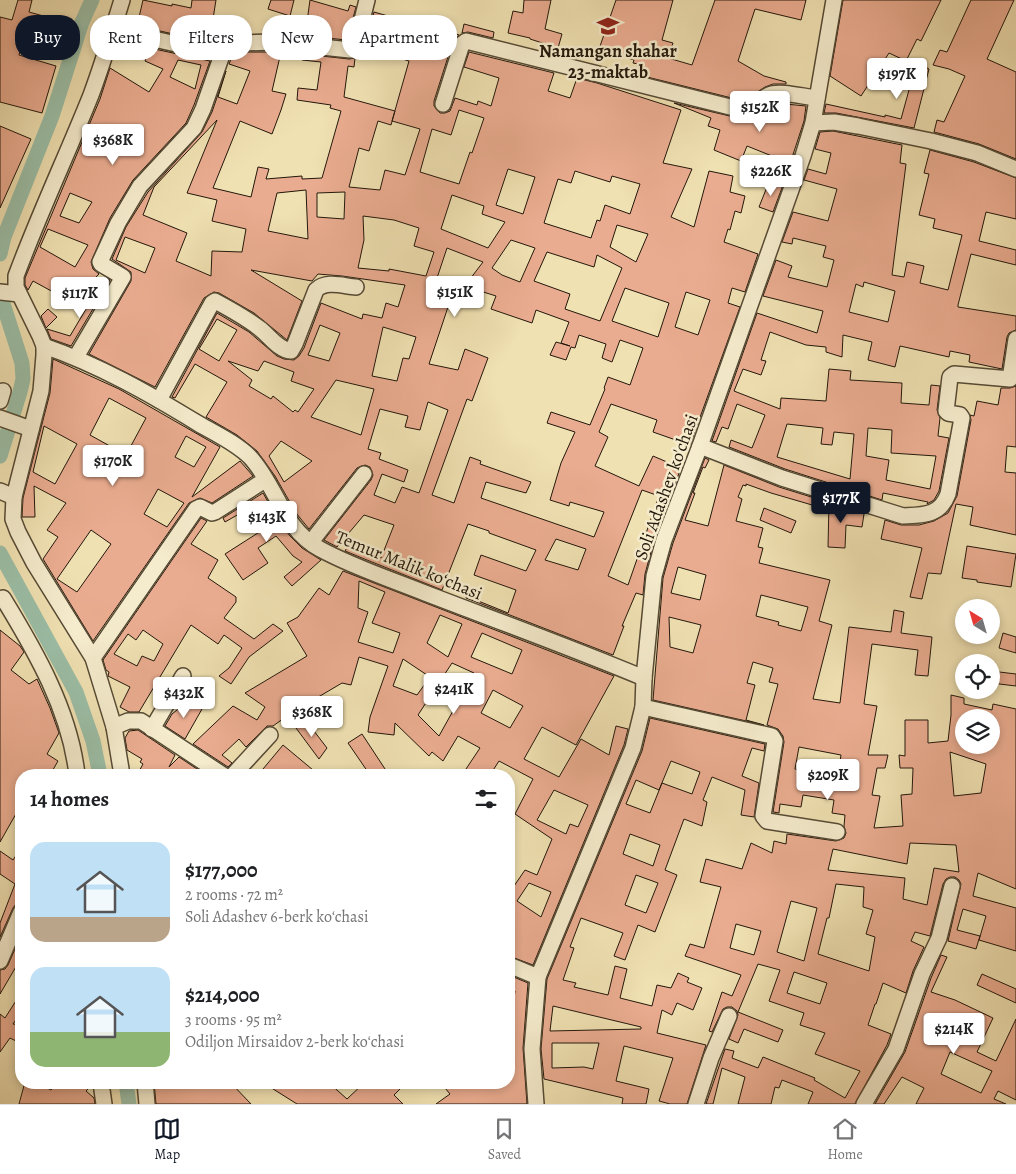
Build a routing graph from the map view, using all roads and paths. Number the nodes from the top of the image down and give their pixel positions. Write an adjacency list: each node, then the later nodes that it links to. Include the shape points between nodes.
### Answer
1 (122, 0): 4 (street)
2 (368, 0): 5 (street, via 354,49)
3 (834, 0): 8 (street, Soli Adashev ko'chasi)
4 (118, 15)
5 (252, 43)
6 (103, 60): 13 (street, via 19,268 16,287)
7 (220, 60): 16 (street, via 194,128 140,186 118,224 100,262 122,277)
8 (817, 98): 9 (street, via 776,93 767,95 746,111 466,40); 10 (street, Soli Adashev ko'chasi)
9 (443, 104)
10 (813, 123): 11 (street, via 834,122 931,141 977,153); 20 (street, Soli Adashev ko'chasi)
11 (1016, 169)
12 (356, 287): 17 (street, via 327,284 316,290 291,351 216,301 212,303)
13 (10, 293): 15 (street, via 30,315)
14 (1016, 339): 20 (street, via 1010,379 954,374 950,377 946,411 962,418 948,494 944,503 932,512 903,516 782,478)
15 (44, 346): 16 (street, Temur Malik koʻchasi); 19 (street, via 41,391)
16 (76, 357): 17 (street, Temur Malik koʻchasi)
17 (158, 400): 22 (street, Temur Malik koʻchasi, via 236,446 249,456)
18 (0, 418): 19 (street)
19 (26, 427): 23 (street)
20 (700, 446): 28 (street, Soli Adashev ko'chasi, via 664,540 654,576)
21 (364, 474): 24 (street)
22 (265, 480): 24 (street, Temur Malik koʻchasi, via 288,520); 26 (street, via 215,512 200,507 196,509)
23 (6, 493): 26 (street, via 13,520 34,563)
24 (311, 542): 28 (street, Temur Malik koʻchasi, via 364,569)
25 (3, 598): 33 (street, via 52,690 74,754)
26 (93, 658): 30 (street)
27 (182, 676): 31 (street)
28 (644, 678): 29 (street, Soli Adashev ko'chasi)
29 (643, 707): 37 (street, via 772,736 775,741 763,816 767,821); 42 (street, Soli Adashev ko'chasi, via 633,748)
30 (114, 727): 31 (street, via 128,721 141,721); 34 (street)
31 (152, 729): 35 (street)
32 (270, 735): 36 (street)
33 (75, 769)
34 (118, 769)
35 (214, 769)
36 (239, 769)
37 (837, 832)
38 (952, 886): 50 (street, via 939,938 922,974 896,1048)
39 (15, 926): 40 (street)
40 (0, 961)
41 (515, 967): 42 (street)
42 (538, 977): 48 (street, Soli Adashev ko'chasi, via 532,1049)
43 (729, 1016): 49 (street)
44 (102, 1089): 46 (street)
45 (146, 1089): 47 (street)
46 (104, 1104)
47 (147, 1104)
48 (536, 1104)
49 (696, 1104)
50 (864, 1104)

